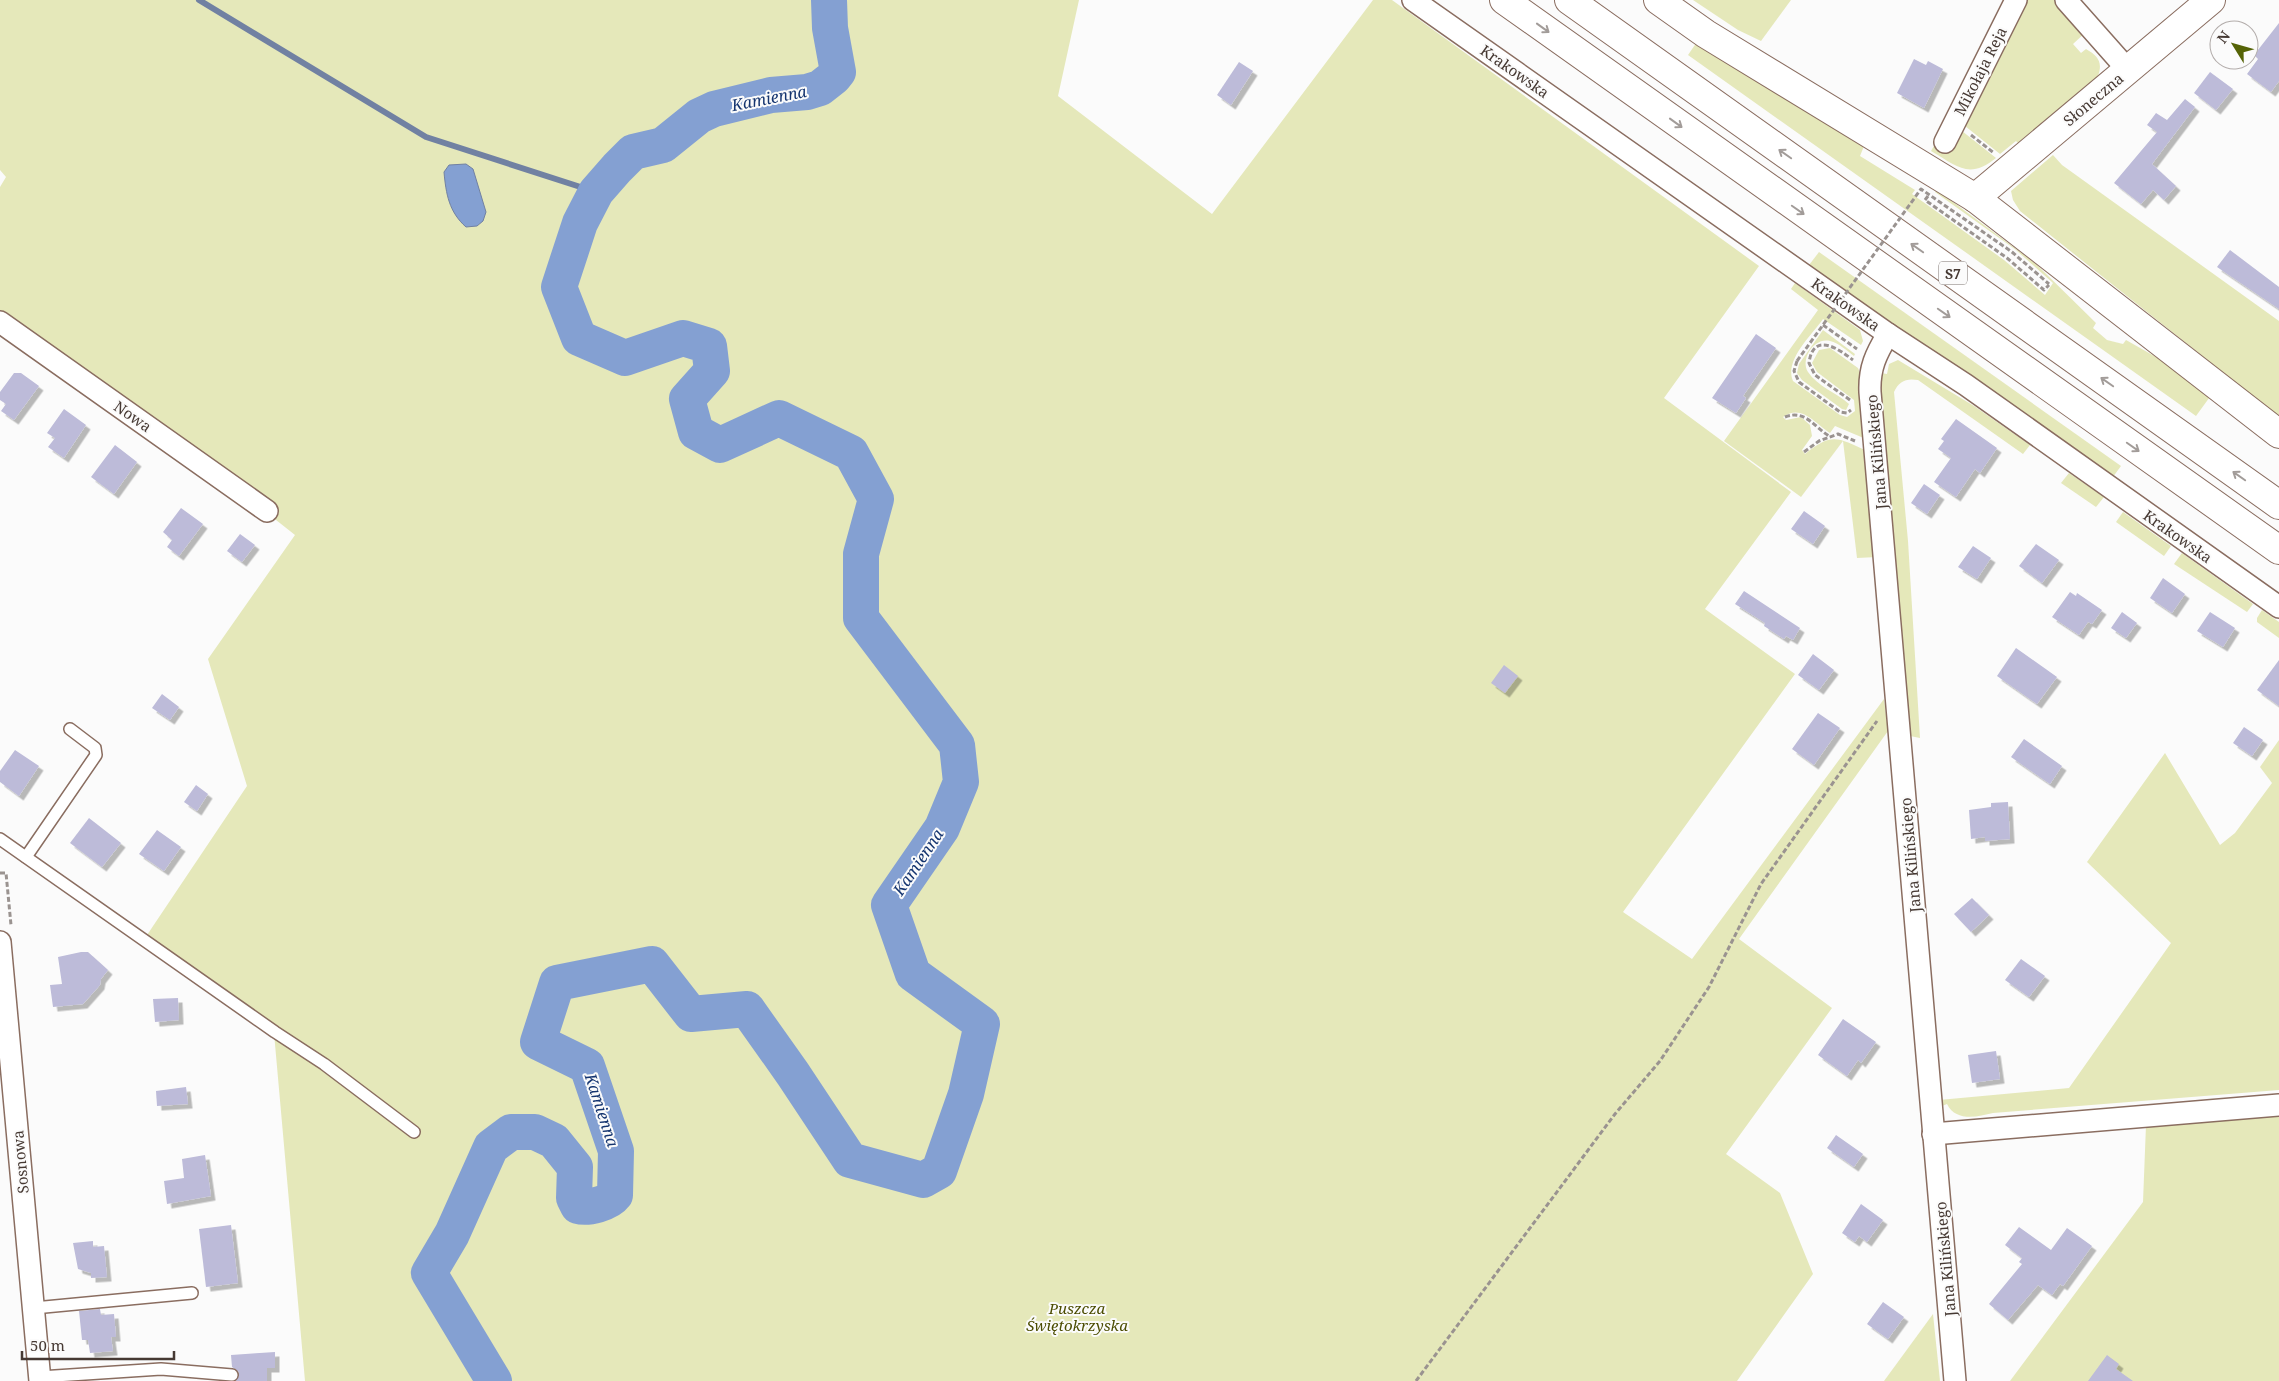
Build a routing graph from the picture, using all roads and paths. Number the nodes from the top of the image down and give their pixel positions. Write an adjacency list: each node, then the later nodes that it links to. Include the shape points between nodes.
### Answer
1 (1413, 0): 16 (street, Krakowska)
2 (1504, 0): 24 (main road, S7, one-way to 24)
3 (1569, 0): 22 (main road, S7, one-way to 3)
4 (1658, 0): 12 (main road, via 1713,38)
5 (2016, 0): 9 (street, Mikołaja Reja)
6 (2066, 0): 8 (street)
7 (2211, 0): 8 (main road, Słoneczna)
8 (2128, 70): 12 (main road, Słoneczna)
9 (1955, 122): 10 (street, Mikołaja Reja); 11 (path)
10 (1945, 142)
11 (2000, 158)
12 (1975, 198): 20 (main road)
13 (1954, 220): 15 (path, bridge, via 2007,258 2044,290 2049,284 2012,252 1921,189)
14 (0, 322): 23 (street, Nowa)
15 (1823, 325): 17 (path); 18 (path, bridge, via 1794,368 1794,376 1799,382 1840,412 1847,413 1853,406 1851,402 1815,375 1809,366 1810,356 1822,345 1830,345 1859,365)
16 (1888, 334): 18 (street, Jana Kilińskiego); 25 (street, Krakowska, via 1966,385)
17 (1858, 350)
18 (1871, 367): 26 (street, Jana Kilińskiego, via 1870,392)
19 (1785, 418): 21 (path, via 1794,414 1803,416 1830,436)
20 (2279, 434)
21 (1804, 452)
22 (2279, 505)
23 (267, 511)
24 (2279, 550)
25 (2279, 608)
26 (1897, 692): 33 (street, Jana Kilińskiego); 38 (path, via 1761,884 1709,987 1660,1061 1603,1130)
27 (70, 729): 29 (lane, via 95,748 96,755)
28 (0, 839): 29 (lane)
29 (26, 857): 32 (lane, via 324,1064)
30 (0, 942): 35 (street, Sosnowa)
31 (2279, 1105): 33 (street)
32 (414, 1132)
33 (1933, 1134): 39 (street, Jana Kilińskiego)
34 (192, 1293): 35 (lane)
35 (34, 1308): 37 (street, Sosnowa)
36 (232, 1375): 37 (lane, via 161,1369)
37 (40, 1379)
38 (1416, 1381)
39 (1955, 1381)

